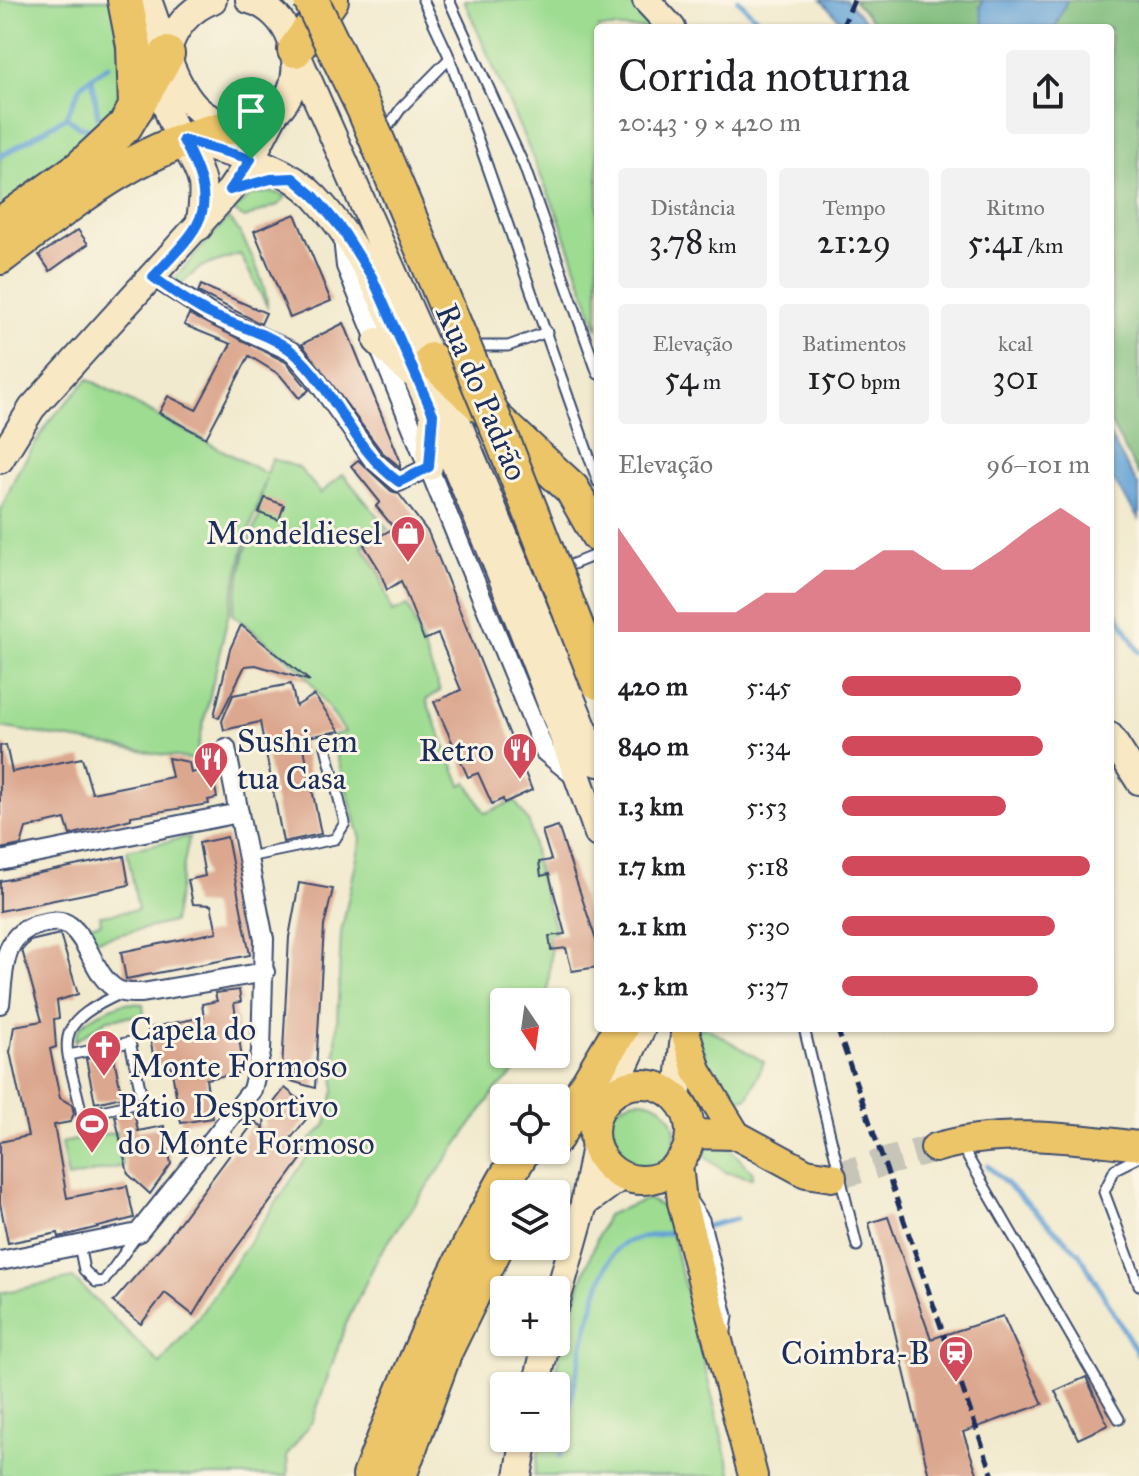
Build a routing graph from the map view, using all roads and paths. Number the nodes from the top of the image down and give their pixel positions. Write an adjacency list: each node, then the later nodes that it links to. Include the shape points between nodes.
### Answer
1 (125, 0): 15 (highway, via 134,46)
2 (148, 0): 13 (main road)
3 (213, 0): 13 (main road, via 178,23)
4 (249, 0): 10 (main road)
5 (311, 0): 40 (highway, bridge, via 376,138)
6 (332, 0): 12 (highway); 39 (highway, via 372,78)
7 (423, 0): 14 (lane)
8 (449, 0): 31 (lane, via 524,166)
9 (646, 0): 11 (main road)
10 (274, 8): 12 (main road, Rua do Padrão)
11 (668, 24)
12 (295, 50): 16 (main road, via 291,88); 30 (main road, Rua do Padrão)
13 (167, 54): 15 (highway); 17 (main road, via 192,104); 18 (main road, via 165,106)
14 (450, 58): 27 (lane); 29 (lane, via 402,107 382,140)
15 (136, 109): 22 (highway, via 80,168)
16 (275, 113): 17 (main road); 19 (main road)
17 (229, 127): 18 (highway)
18 (183, 140): 19 (main road, Rua do Padrão); 23 (main road, via 202,184); 25 (highway, via 122,167)
19 (251, 159): 20 (main road, Rua do Padrão); 21 (main road)
20 (293, 178): 21 (main road); 24 (main road, Rua do Padrão)
21 (230, 190): 23 (main road)
22 (0, 225)
23 (199, 227): 26 (main road)
24 (343, 231): 28 (street, via 346,266); 30 (main road, Rua do Padrão)
25 (0, 257)
26 (153, 277): 33 (main road, via 32,408); 34 (street, via 211,314 293,352 373,460 399,482)
27 (547, 332): 29 (lane, via 490,349); 35 (lane)
28 (377, 341): 30 (main road); 34 (street)
29 (468, 345): 30 (main road)
30 (424, 359): 32 (main road, Rua do Padrão); 35 (highway); 38 (main road, Rua do Padrão)
31 (594, 363)
32 (433, 414): 34 (main road); 44 (main road, Rua do Padrão)
33 (0, 460)
34 (429, 467): 44 (street, via 545,752)
35 (585, 486): 36 (highway)
36 (594, 520)
37 (594, 556): 38 (lane)
38 (526, 583): 44 (main road, Rua do Padrão)
39 (594, 618)
40 (594, 672)
41 (1114, 742): 45 (main road)
42 (325, 743): 48 (lane, via 345,823 335,839)
43 (226, 748): 47 (street)
44 (589, 771): 46 (main road, Rua do Padrão)
45 (1139, 781)
46 (594, 806)
47 (239, 813): 48 (street); 49 (street)
48 (248, 857): 50 (street)
49 (0, 861)
50 (265, 972): 51 (street); 75 (street, via 261,1052 252,1090)
51 (122, 993): 52 (street, via 111,986 69,925 54,921 29,926 12,939); 59 (lane, via 84,1010 69,1027)
52 (0, 1004)
53 (595, 1032): 60 (highway)
54 (619, 1032): 62 (highway)
55 (640, 1032): 61 (main road)
56 (684, 1032): 63 (main road)
57 (685, 1032): 64 (main road, via 697,1071)
58 (805, 1032): 77 (lane)
59 (69, 1055): 59 (lane, via 82,1115 143,1102 130,1042)
60 (563, 1084)
61 (611, 1095): 63 (main road, via 638,1084 666,1090); 66 (main road, via 595,1118)
62 (570, 1114)
63 (683, 1114): 64 (main road); 72 (main road, via 689,1147)
64 (731, 1128): 70 (main road, via 806,1173)
65 (947, 1144): 67 (main road, via 1019,1136); 82 (lane)
66 (595, 1146): 69 (main road, via 610,1169); 73 (main road)
67 (1134, 1146): 81 (lane, via 1104,1192)
68 (535, 1164): 71 (highway)
69 (622, 1176): 72 (main road); 73 (main road)
70 (832, 1177)
71 (521, 1180)
72 (680, 1192): 87 (main road)
73 (584, 1204): 80 (main road)
74 (490, 1226): 84 (highway, via 421,1343)
75 (138, 1233): 76 (street); 76 (lane, via 104,1281 96,1282 84,1270)
76 (79, 1245): 79 (street)
77 (857, 1246)
78 (490, 1258): 85 (highway, via 445,1351)
79 (1, 1259)
80 (564, 1276)
81 (1139, 1285)
82 (1119, 1419)
83 (522, 1452): 86 (main road)
84 (370, 1476)
85 (399, 1476)
86 (518, 1476)
87 (753, 1476)

